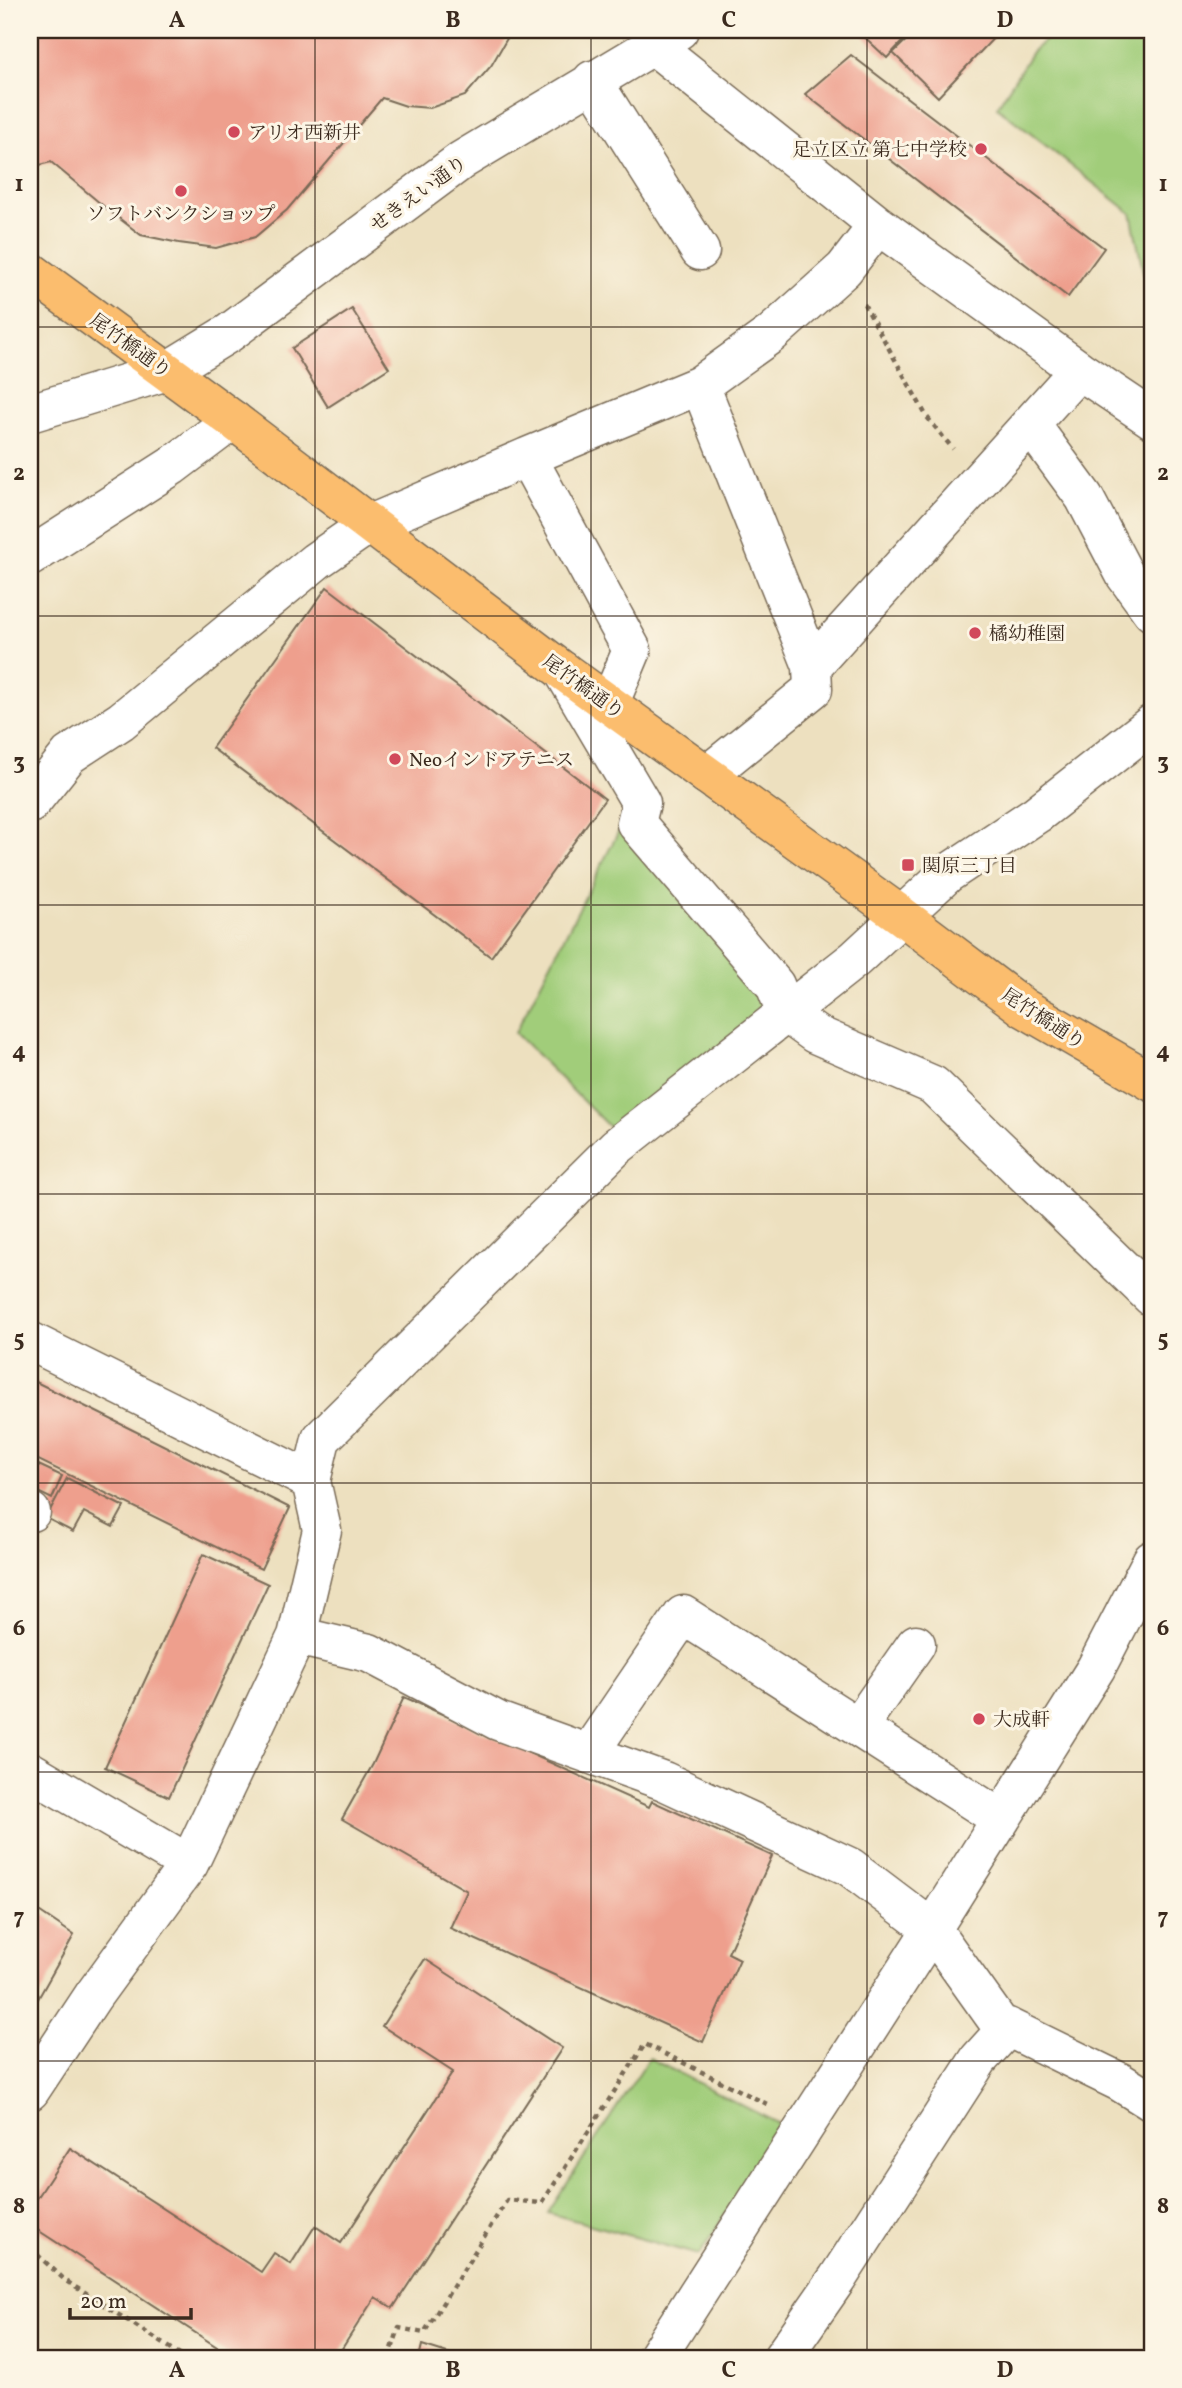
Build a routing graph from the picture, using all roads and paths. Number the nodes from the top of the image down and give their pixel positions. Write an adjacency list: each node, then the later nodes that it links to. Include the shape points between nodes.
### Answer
1 (666, 37): 2 (street, せきえい通り); 3 (street)
2 (592, 80): 4 (street); 8 (street, せきえい通り, via 462,159 229,333)
3 (878, 225): 5 (street); 7 (street)
4 (700, 251)
5 (844, 269): 9 (street, via 771,334); 15 (path, via 927,416)
6 (30, 271): 8 (main road, 尾竹橋通り)
7 (1079, 370): 11 (street); 13 (street)
8 (167, 371): 10 (street, せきえい通り); 12 (main road, 尾竹橋通り)
9 (700, 385): 14 (street); 19 (street)
10 (30, 414)
11 (1152, 419)
12 (233, 420): 16 (main road, 尾竹橋通り); 17 (street, via 172,466)
13 (1031, 425): 15 (street); 18 (street, via 1084,497 1125,575)
14 (527, 457): 16 (street); 21 (street, via 632,650)
15 (980, 482): 19 (street)
16 (368, 524): 20 (main road, 尾竹橋通り); 24 (street, via 121,721 69,755)
17 (30, 557)
18 (1152, 612)
19 (812, 666): 23 (street, via 813,689)
20 (563, 671): 21 (main road, 尾竹橋通り); 26 (street, via 641,803 636,823 775,985)
21 (609, 705): 23 (main road, 尾竹橋通り)
22 (1152, 724): 25 (street, via 1037,814 947,874)
23 (707, 775): 25 (main road, 尾竹橋通り)
24 (30, 804)
25 (902, 916): 26 (street, via 855,960); 27 (main road, 尾竹橋通り, via 1024,1008)
26 (786, 1013): 28 (street, via 815,1034 933,1085); 30 (street, via 616,1147 321,1439)
27 (1152, 1082)
28 (1152, 1297)
29 (30, 1341): 30 (street)
30 (311, 1481): 32 (street, via 322,1530)
31 (1152, 1560): 37 (street, via 1096,1668)
32 (297, 1636): 35 (street, via 369,1653 498,1721); 38 (street)
33 (916, 1644): 34 (street)
34 (858, 1727): 35 (street, via 683,1615); 37 (street)
35 (589, 1753): 39 (street, via 664,1781 850,1867)
36 (30, 1771): 38 (street)
37 (1001, 1819): 39 (street)
38 (189, 1864): 41 (street)
39 (932, 1929): 40 (street, via 999,2023); 43 (street)
40 (1008, 2027): 42 (street); 48 (street, via 979,2059)
41 (30, 2091)
42 (1152, 2102)
43 (806, 2124): 46 (path, via 645,2044 542,2203 506,2200 424,2333 399,2328); 47 (street)
44 (30, 2248): 45 (path, via 66,2281)
45 (186, 2358)
46 (389, 2358)
47 (656, 2358)
48 (782, 2358)

